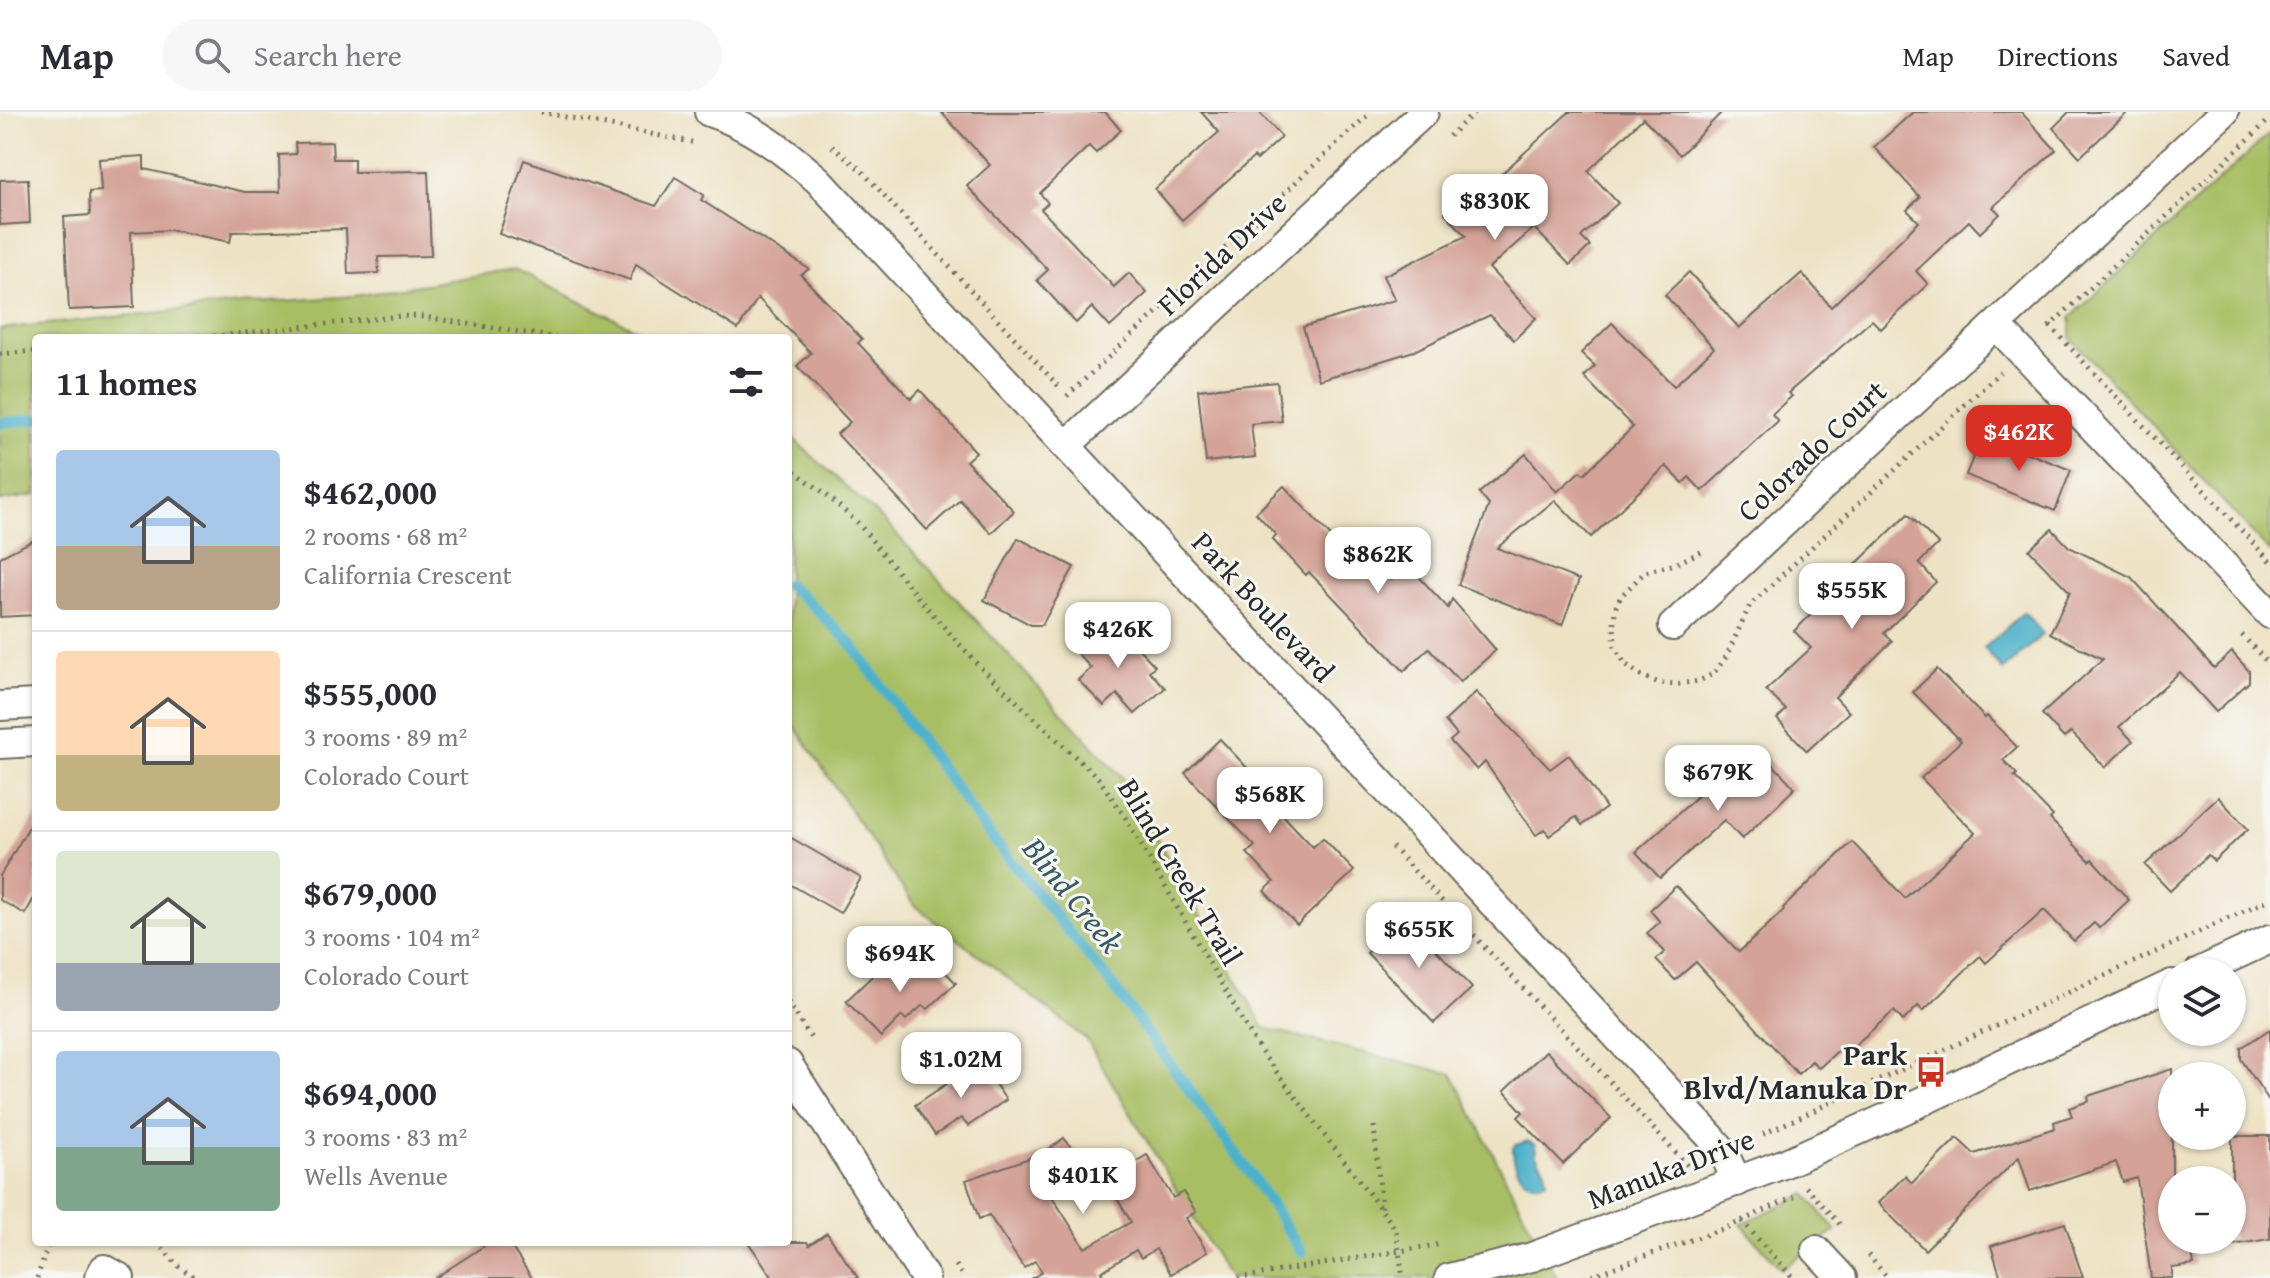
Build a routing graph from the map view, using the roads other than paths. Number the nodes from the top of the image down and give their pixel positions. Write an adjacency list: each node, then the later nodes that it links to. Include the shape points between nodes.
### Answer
1 (709, 112): 5 (street, Park Boulevard, via 775,145 818,180)
2 (1424, 112): 5 (street, Florida Drive)
3 (2224, 112): 4 (street, Colorado Court)
4 (1997, 326): 6 (street); 7 (street, Colorado Court)
5 (1066, 446): 16 (street, Park Boulevard, via 1717,1143)
6 (2270, 614)
7 (1673, 626)
8 (32, 704): 9 (street)
9 (0, 706)
10 (32, 742): 11 (street)
11 (0, 744)
12 (2270, 939): 13 (street)
13 (2229, 958)
14 (2158, 991): 16 (street, Manuka Drive)
15 (792, 1070): 20 (street)
16 (1737, 1182): 21 (street, Manuka Drive, via 1532,1257)
17 (1816, 1250): 22 (street)
18 (99, 1278): 19 (street, via 104,1269)
19 (120, 1278)
20 (925, 1278)
21 (1449, 1278)
22 (1842, 1278)

